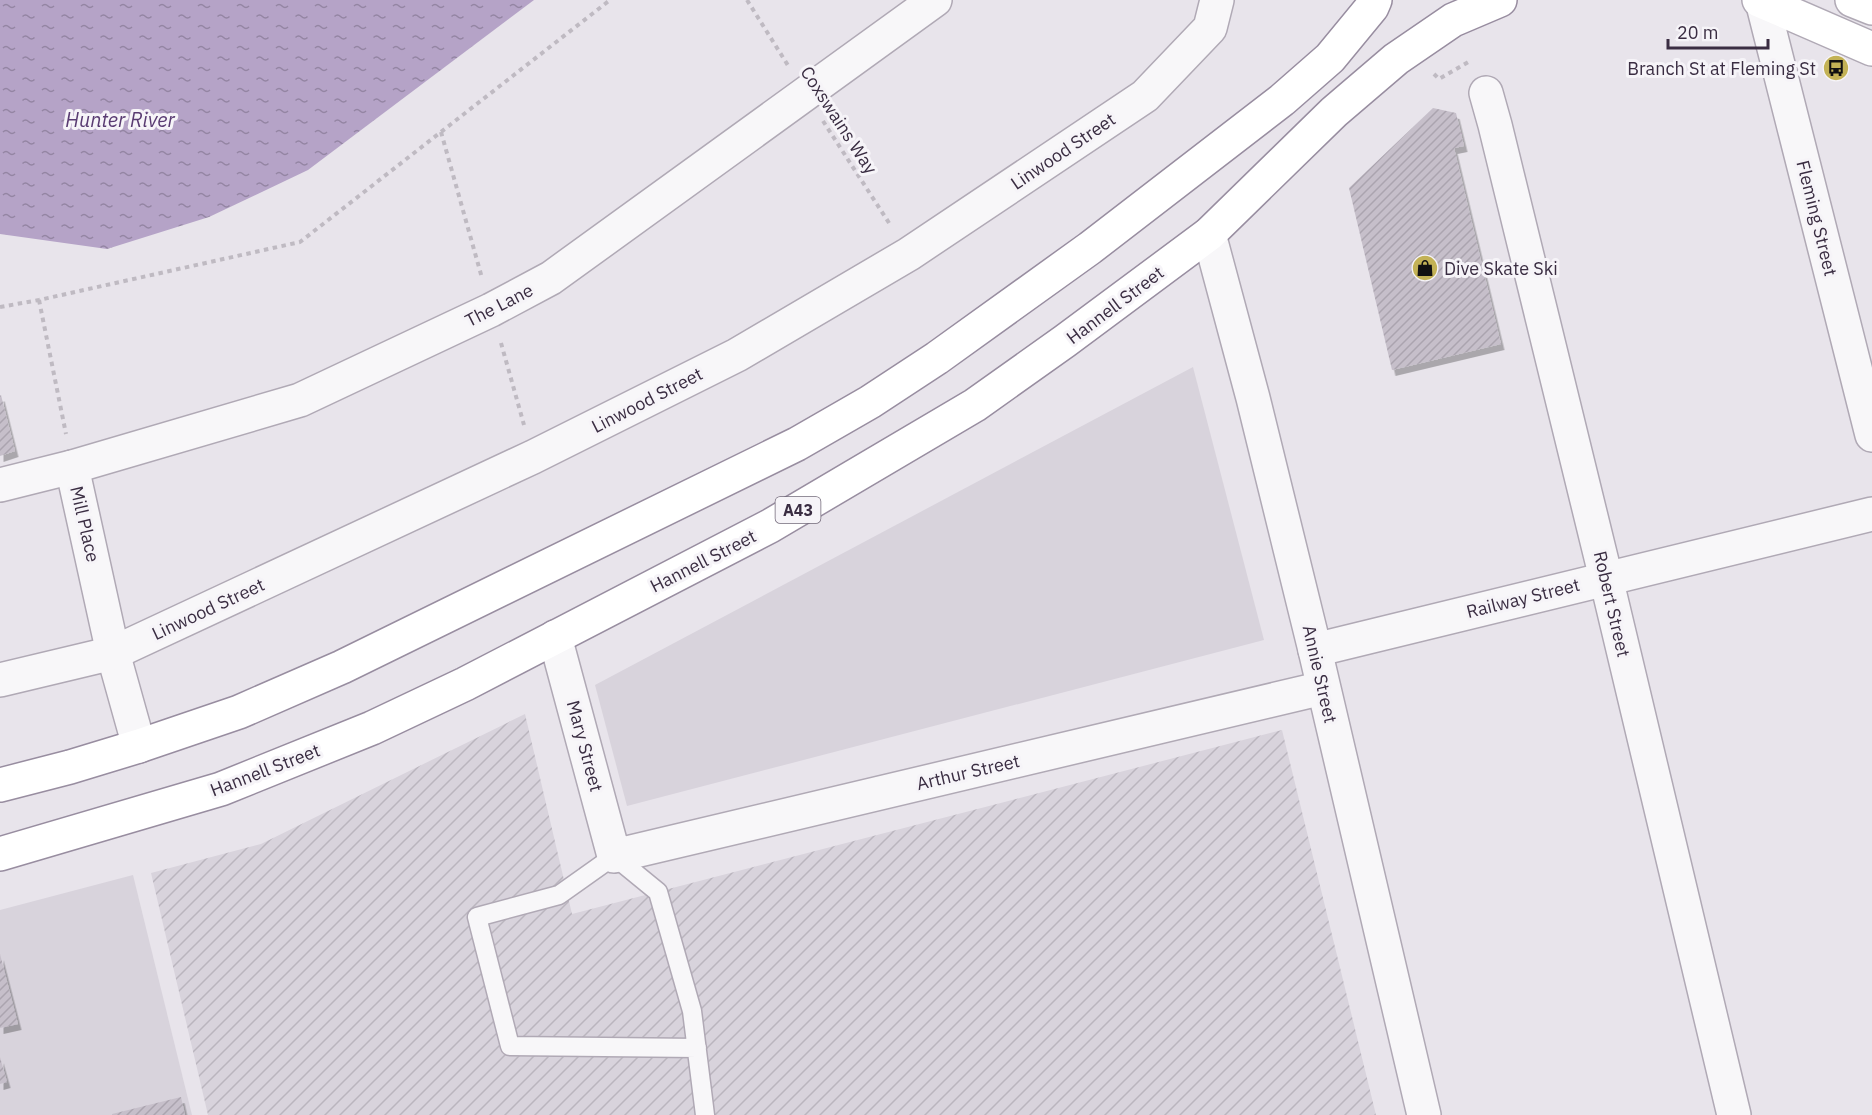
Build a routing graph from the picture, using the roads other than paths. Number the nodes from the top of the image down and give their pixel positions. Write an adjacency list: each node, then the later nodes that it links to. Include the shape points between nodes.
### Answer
1 (935, 0): 12 (street, The Lane, via 551,278 300,400)
2 (1217, 0): 18 (street, Linwood Street, via 1210,28 1145,96 909,254 737,355 555,447)
3 (1375, 0): 21 (main road, via 1330,58 1282,100 1090,248 870,402 797,444 342,667 238,712)
4 (1500, 0): 10 (main road, Hannell Street / A43, via 1454,20 1396,58 1334,112)
5 (1852, 0): 7 (main road)
6 (1761, 1): 8 (main road); 11 (street, Fleming Street)
7 (1872, 8)
8 (1872, 49)
9 (1486, 93): 15 (street, Robert Street)
10 (1209, 234): 16 (main road, Hannell Street / A43, via 975,405 770,526); 17 (street, Annie Street)
11 (1872, 435)
12 (72, 467): 13 (street, The Lane); 18 (street, Mill Place)
13 (0, 484)
14 (1872, 514): 15 (street, Railway Street)
15 (1606, 578): 17 (street, Railway Street); 28 (street, Robert Street)
16 (555, 637): 23 (main road, Hannell Street / A43, via 372,728 221,789); 24 (street, Mary Street)
17 (1315, 650): 20 (street, Annie Street)
18 (114, 653): 19 (street, Linwood Street); 21 (street, Mill Place)
19 (0, 680)
20 (1323, 688): 24 (street, Arthur Street); 27 (street, Annie Street)
21 (139, 746): 22 (main road)
22 (0, 785)
23 (0, 854)
24 (614, 856): 25 (lane, via 658,892 692,1011); 25 (lane, via 559,895 477,917 510,1046)
25 (697, 1048): 26 (lane)
26 (705, 1115)
27 (1424, 1115)
28 (1734, 1115)

